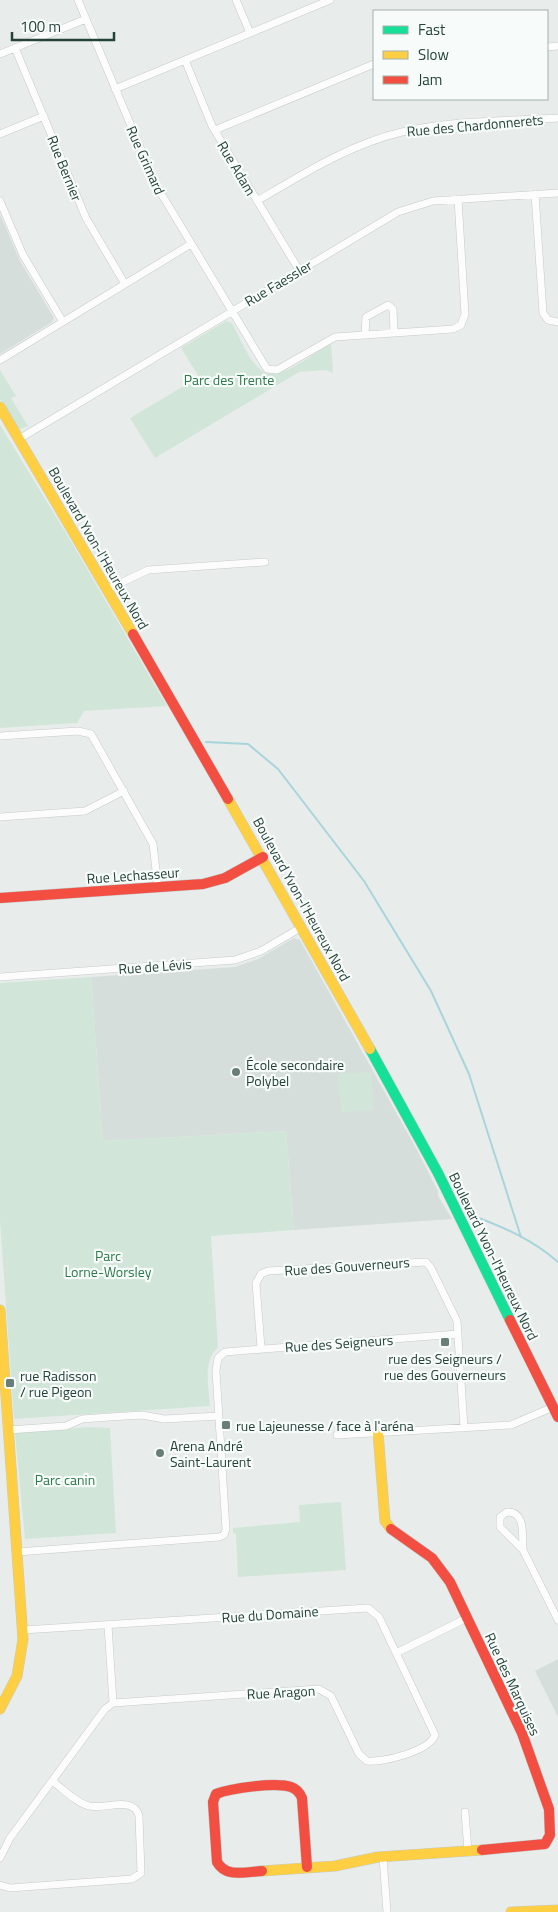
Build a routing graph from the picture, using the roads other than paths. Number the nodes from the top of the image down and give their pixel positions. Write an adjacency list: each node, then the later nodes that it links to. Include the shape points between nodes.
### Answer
1 (78, 0): 5 (street, Rue Grimard)
2 (236, 0): 6 (street)
3 (330, 0): 4 (street)
4 (318, 2): 6 (street)
5 (86, 19): 7 (street); 11 (street, Rue Grimard)
6 (250, 33): 9 (street)
7 (15, 48): 8 (street); 12 (street, Rue Bernier)
8 (0, 54)
9 (185, 60): 11 (street); 14 (street, Rue Adam)
10 (373, 64): 14 (street)
11 (115, 89): 21 (street, Rue Grimard, via 156,185)
12 (44, 116): 15 (street); 23 (street, Rue Bernier, via 86,218)
13 (558, 118): 20 (street, Rue des Chardonnerets, via 424,128 393,134 318,165)
14 (215, 130): 20 (street, Rue Adam)
15 (0, 134)
16 (558, 193): 17 (street, Rue Faessler)
17 (535, 194): 18 (street, Rue Faessler); 26 (street, via 543,313 550,321)
18 (458, 199): 22 (street, Rue Faessler, via 427,202 398,212); 27 (street, via 464,321 452,329)
19 (0, 201): 25 (street, via 23,255)
20 (257, 201): 22 (street, Rue Adam)
21 (191, 244): 23 (street); 24 (street, Rue Grimard)
22 (299, 270): 24 (street, Rue Faessler)
23 (125, 284): 25 (street)
24 (231, 312): 28 (street, Rue Grimard, via 262,364 271,370 281,368 332,338); 31 (street, Rue Faessler)
25 (63, 322): 29 (street)
26 (558, 322)
27 (394, 332): 28 (street); 28 (street, via 393,309 388,305 366,316)
28 (365, 334)
29 (0, 360)
30 (0, 407): 31 (street, Boulevard Yvon-l'Heureux Nord)
31 (19, 439): 33 (street, Boulevard Yvon-l'Heureux Nord)
32 (265, 562): 33 (street, via 148,570)
33 (108, 589): 37 (street, Boulevard Yvon-l'Heureux Nord)
34 (0, 736): 35 (street, via 87,731 94,737)
35 (124, 791): 36 (street, via 85,811); 38 (street, via 154,846)
36 (0, 816)
37 (263, 858): 38 (street, Rue Lechasseur, via 213,882); 40 (street, Boulevard Yvon-l'Heureux Nord)
38 (158, 888): 39 (street, Rue Lechasseur)
39 (0, 898)
40 (302, 927): 41 (street, Rue de Lévis, via 261,951 235,960); 46 (street, Boulevard Yvon-l'Heureux Nord, via 430,1158)
41 (0, 977)
42 (0, 1310): 45 (street)
43 (458, 1334): 44 (street, Rue des Seigneurs); 44 (street, Rue des Gouverneurs, via 454,1314 431,1268 424,1262 268,1271 260,1275 256,1283); 48 (street, Rue des Gouverneurs)
44 (261, 1348): 47 (street, Rue des Seigneurs, via 229,1351 221,1355 216,1367)
45 (2, 1373): 49 (street)
46 (556, 1412): 48 (street, via 515,1424)
47 (219, 1416): 49 (street, via 110,1417 82,1419 66,1426); 53 (street, via 224,1535)
48 (464, 1428): 50 (street)
49 (8, 1430): 53 (street)
50 (378, 1433): 51 (street); 54 (street, Rue des Marquises, via 385,1521 437,1564 450,1582)
51 (337, 1435)
52 (523, 1550): 52 (street, via 520,1518 516,1513 507,1512 500,1517 500,1527); 55 (street)
53 (17, 1552): 57 (street)
54 (467, 1618): 58 (street); 64 (street, Rue des Marquises, via 518,1722 548,1804 550,1833 548,1841 541,1845)
55 (558, 1620)
56 (108, 1625): 57 (street, Rue du Domaine); 58 (street, Rue du Domaine, via 365,1608 378,1615); 59 (street)
57 (23, 1630): 60 (street, via 19,1672)
58 (396, 1653): 61 (street, Rue du Domaine, via 434,1729)
59 (113, 1703): 61 (street, Rue Aragon, via 319,1690 331,1696 359,1754 367,1761 403,1755); 62 (street, via 105,1709)
60 (0, 1710)
61 (434, 1739)
62 (52, 1781): 66 (street, via 10,1838); 68 (street, via 88,1806 129,1805 136,1808 141,1873 132,1879 10,1888)
63 (465, 1812): 64 (street)
64 (468, 1850): 65 (street, Rue des Marquises)
65 (383, 1856): 67 (street, Rue des Marquises, via 337,1866); 70 (street)
66 (0, 1858)
67 (307, 1868): 67 (street, Rue des Marquises, via 222,1871 218,1862 216,1794 273,1787 289,1787 297,1791 302,1798)
68 (0, 1884)
69 (558, 1910): 71 (street)
70 (387, 1912)
71 (511, 1912)

